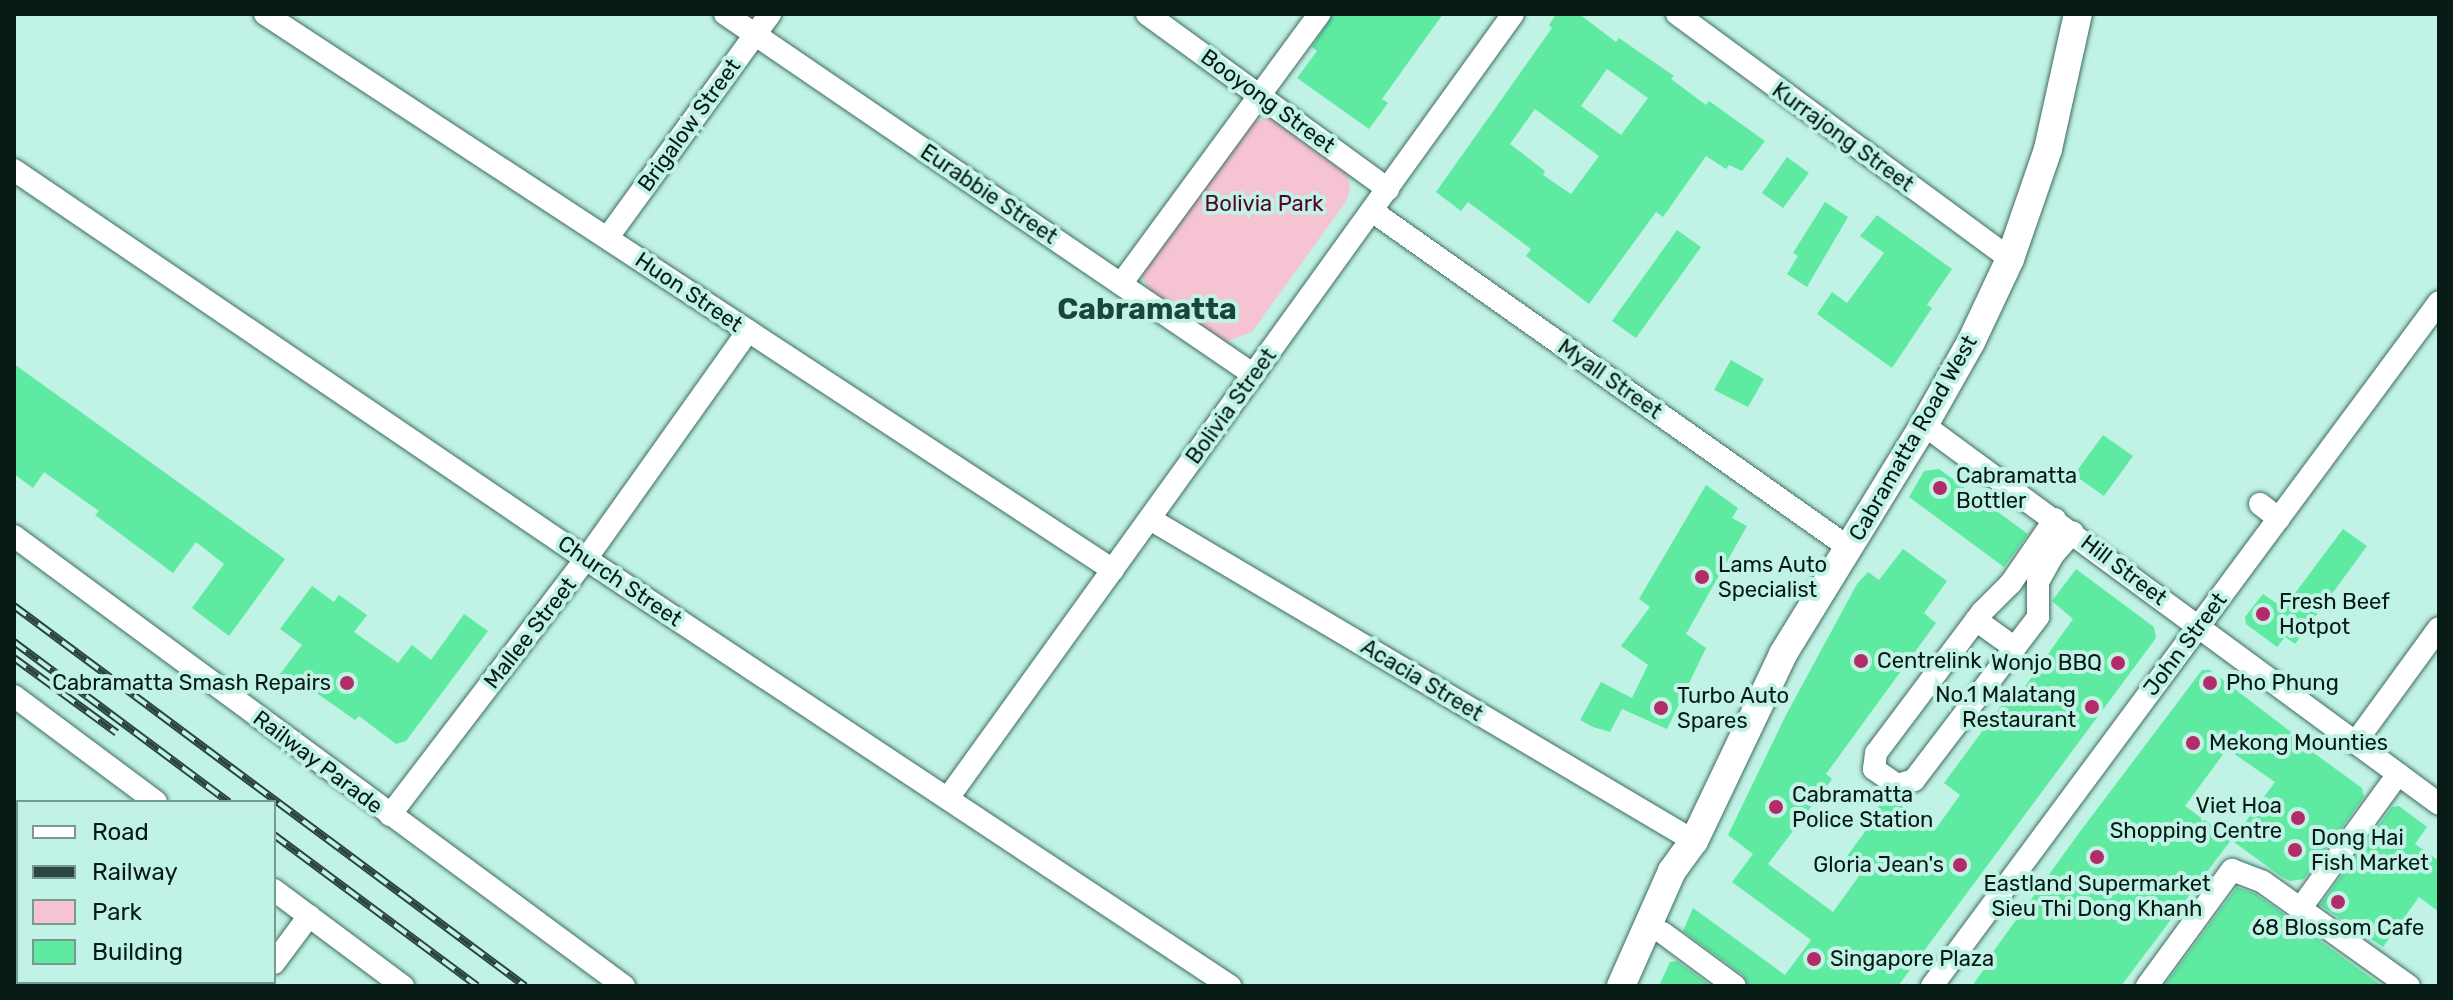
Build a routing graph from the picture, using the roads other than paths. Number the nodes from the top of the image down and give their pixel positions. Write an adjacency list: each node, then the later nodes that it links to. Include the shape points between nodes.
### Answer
1 (265, 14): 14 (street, Huon Street)
2 (725, 14): 9 (street, Eurabbie Street)
3 (770, 14): 9 (street, Brigalow Street)
4 (1147, 14): 10 (street, Booyong Street)
5 (1319, 14): 10 (street)
6 (1513, 14): 12 (street, Bolivia Street)
7 (1677, 14): 15 (street, Kurrajong Street)
8 (2078, 14): 15 (main road, Cabramatta Road West, via 2048,149)
9 (755, 35): 14 (street, Brigalow Street); 16 (street, Eurabbie Street)
10 (1260, 96): 12 (street, Booyong Street); 16 (street)
11 (14, 170): 27 (street, Church Street)
12 (1388, 189): 13 (street, Bolivia Street)
13 (1372, 211): 19 (street, Bolivia Street); 26 (street, Myall Street)
14 (608, 237): 18 (street, Huon Street)
15 (2010, 259): 20 (main road, Cabramatta Road West)
16 (1121, 284): 19 (street, Eurabbie Street)
17 (2439, 302): 23 (street, John Street)
18 (748, 331): 27 (street, Mallee Street); 28 (street, Huon Street)
19 (1254, 375): 22 (street, Bolivia Street)
20 (1924, 425): 24 (street, Hill Street); 26 (main road, Cabramatta Road West)
21 (2260, 504): 23 (street)
22 (1150, 519): 28 (street, Bolivia Street); 40 (street, Acacia Street)
23 (2279, 519): 30 (street, John Street)
24 (2064, 526): 29 (street); 30 (street, Hill Street); 32 (street, via 2038,582 2038,617)
25 (14, 536): 39 (street, Railway Parade)
26 (1848, 547): 40 (main road, Cabramatta Road West, via 1783,654)
27 (586, 559): 36 (street, Church Street); 39 (street, Mallee Street)
28 (1113, 570): 36 (street, Bolivia Street)
29 (1976, 620): 32 (street); 32 (street, via 1876,753 1874,769 1897,785 1914,780)
30 (2199, 626): 34 (street, Hill Street); 52 (street, John Street)
31 (2439, 628): 34 (street)
32 (2015, 648)
33 (14, 696): 37 (street)
34 (2355, 743): 35 (street, Hill Street)
35 (2398, 774): 38 (street, Hill Street); 42 (street)
36 (948, 798): 48 (street, Church Street)
37 (153, 800)
38 (2439, 804)
39 (390, 815): 47 (street, Railway Parade)
40 (1694, 841): 44 (main road, Cabramatta Road West, via 1690,870); 49 (main road, Cabramatta Road West, via 1672,871)
41 (276, 891): 43 (street)
42 (2300, 909): 53 (street, via 2263,882 2232,870); 54 (street)
43 (309, 916): 45 (street); 46 (street)
44 (1663, 933): 50 (main road, Cabramatta Road West); 51 (street)
45 (276, 960)
46 (403, 986)
47 (624, 986)
48 (1230, 986)
49 (1621, 986)
50 (1640, 986)
51 (1735, 986)
52 (1932, 986)
53 (2147, 986)
54 (2409, 986)

